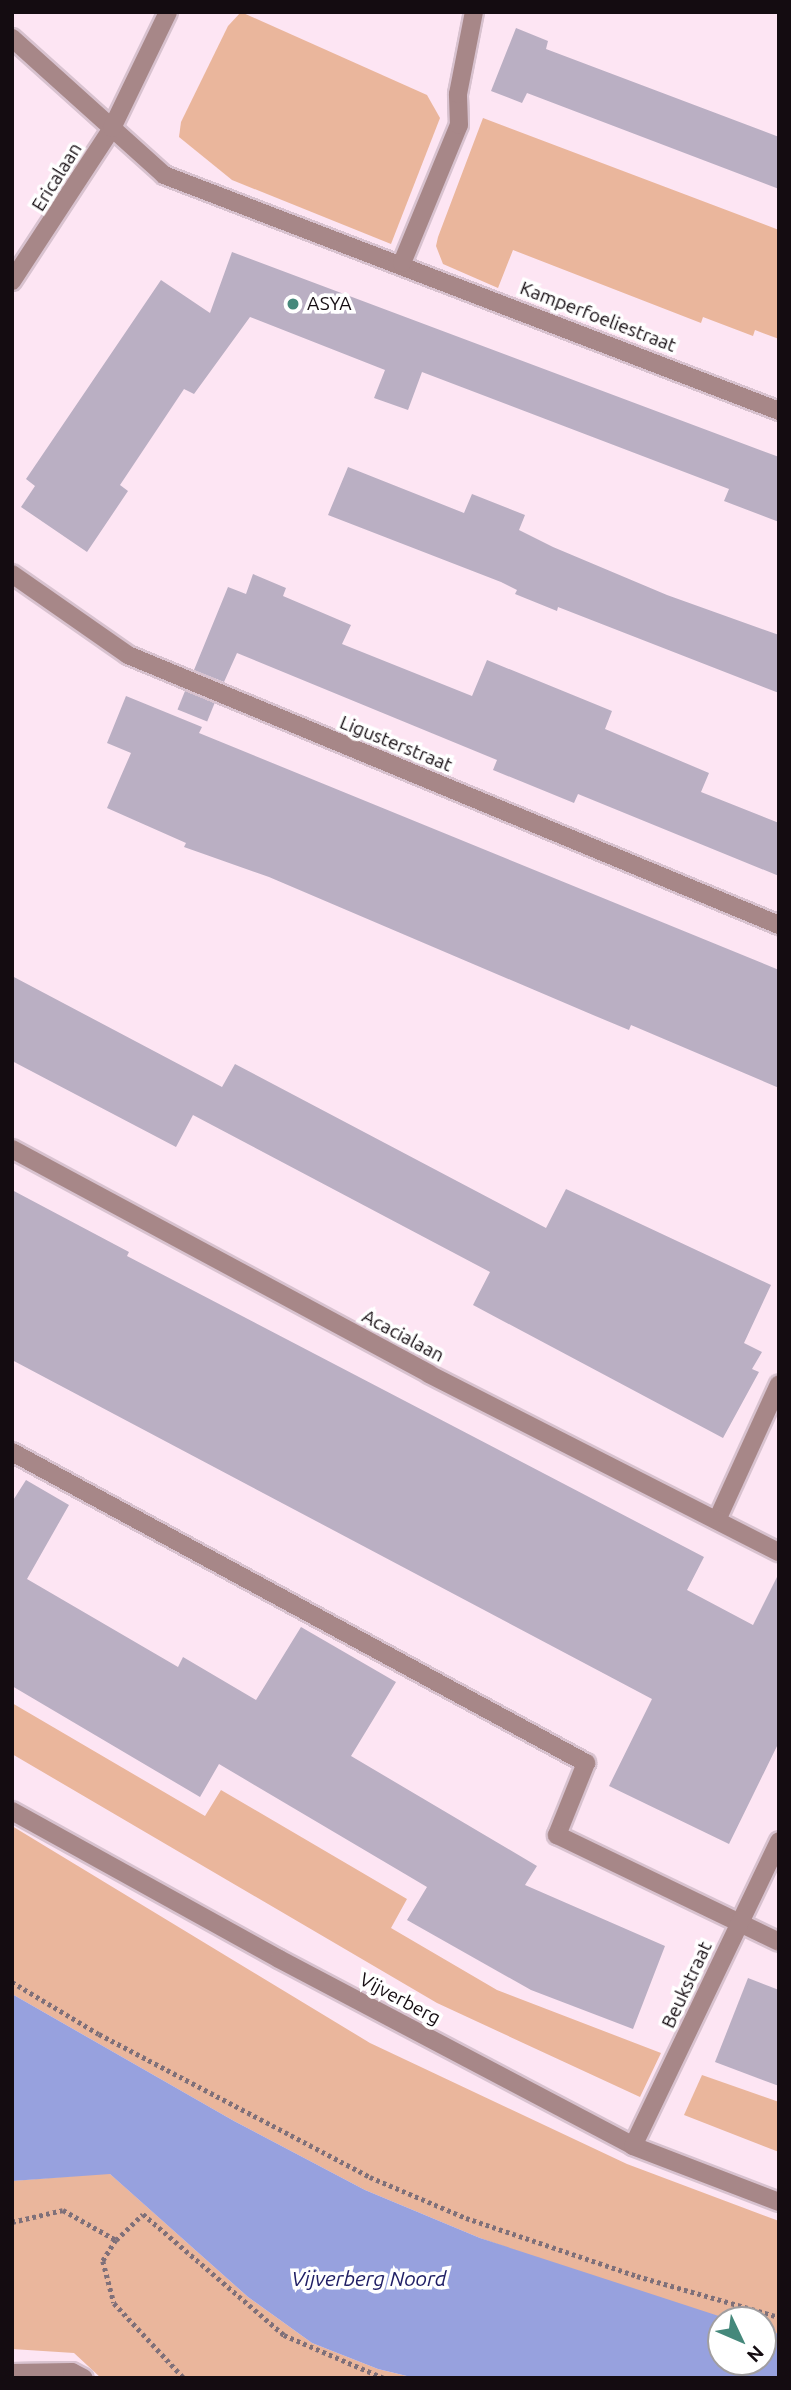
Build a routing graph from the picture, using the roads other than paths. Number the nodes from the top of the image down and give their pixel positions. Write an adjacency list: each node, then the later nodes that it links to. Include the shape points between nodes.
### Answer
1 (168, 12): 4 (street, Ericalaan)
2 (474, 12): 5 (street, via 458,94 459,125)
3 (12, 37): 4 (street, Kamperfoeliestraat)
4 (111, 128): 5 (street, Kamperfoeliestraat, via 164,174); 6 (street, Ericalaan)
5 (402, 263): 7 (street, Kamperfoeliestraat)
6 (12, 281)
7 (779, 411)
8 (12, 574): 9 (street, Ligusterstraat, via 128,656)
9 (779, 925)
10 (12, 1149): 13 (street, Acacialaan, via 429,1374)
11 (779, 1384): 13 (street)
12 (12, 1452): 17 (street, via 586,1763 557,1835)
13 (717, 1520): 14 (street, Acacialaan)
14 (779, 1552)
15 (12, 1811): 19 (street, Vijverberg)
16 (779, 1841): 17 (street, Beukstraat)
17 (738, 1925): 18 (street); 19 (street, Beukstraat)
18 (779, 1942)
19 (633, 2146): 20 (street, Vijverberg)
20 (779, 2202)
21 (12, 2373): 22 (street, via 72,2372)
22 (84, 2378)

